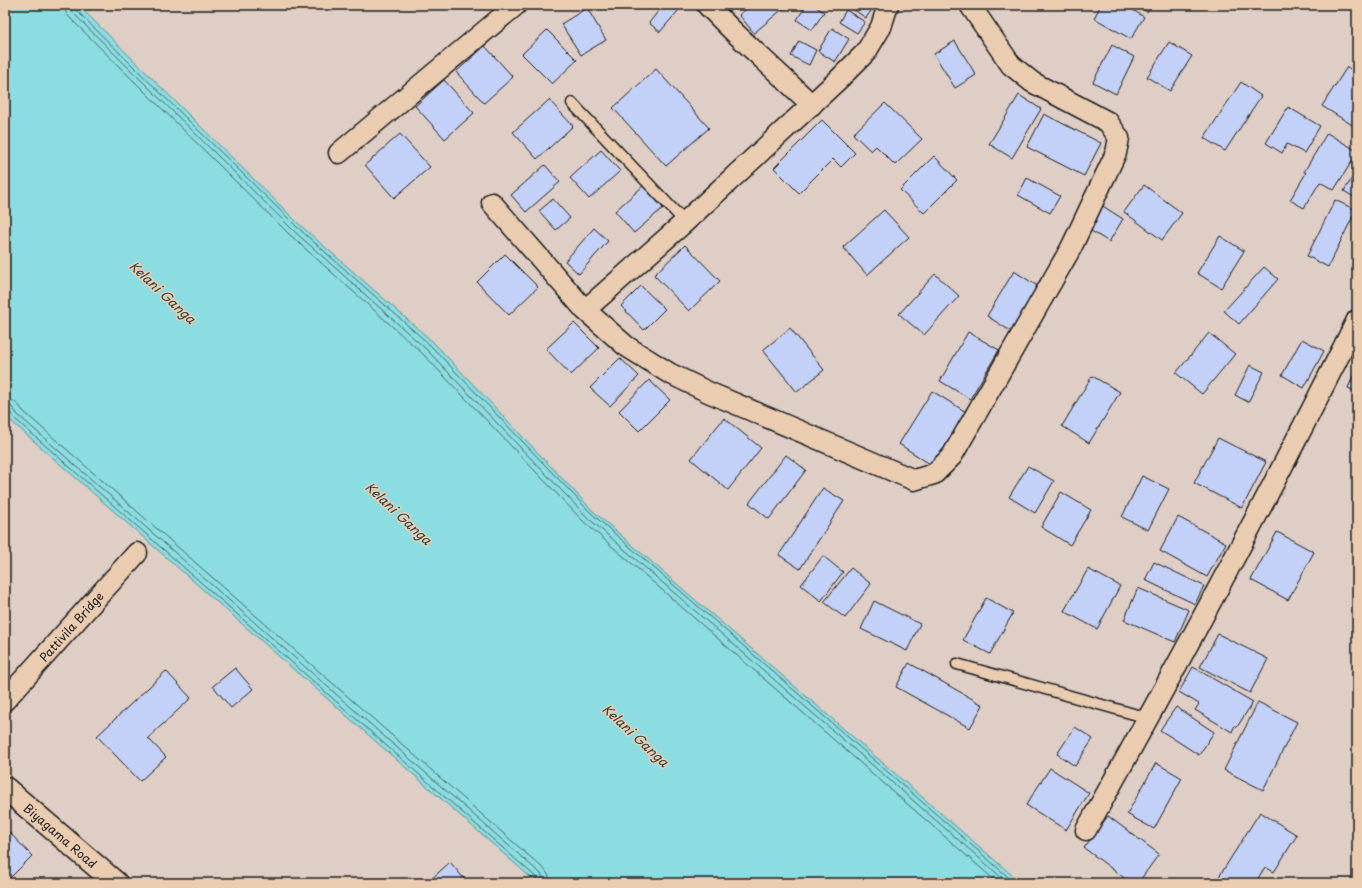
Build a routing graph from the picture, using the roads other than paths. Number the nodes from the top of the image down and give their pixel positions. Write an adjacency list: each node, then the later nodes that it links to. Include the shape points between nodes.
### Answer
1 (516, 5): 7 (street)
2 (707, 5): 6 (street)
3 (888, 5): 6 (street, via 880,27 866,52)
4 (970, 5): 10 (street, via 1011,65 1032,82 1108,122 1118,138 1116,153 1071,248 952,456 934,474 914,480 708,392 669,373 626,346)
5 (572, 103): 9 (lane)
6 (812, 105): 9 (street)
7 (339, 153)
8 (492, 202): 10 (street)
9 (685, 222): 10 (street)
10 (585, 310)
11 (1357, 320): 15 (street)
12 (137, 553): 14 (street, Pattivila Bridge)
13 (957, 664): 15 (lane)
14 (5, 700)
15 (1148, 718): 17 (street)
16 (5, 788): 18 (main road, Biyagama Road)
17 (1086, 830)
18 (116, 883)

